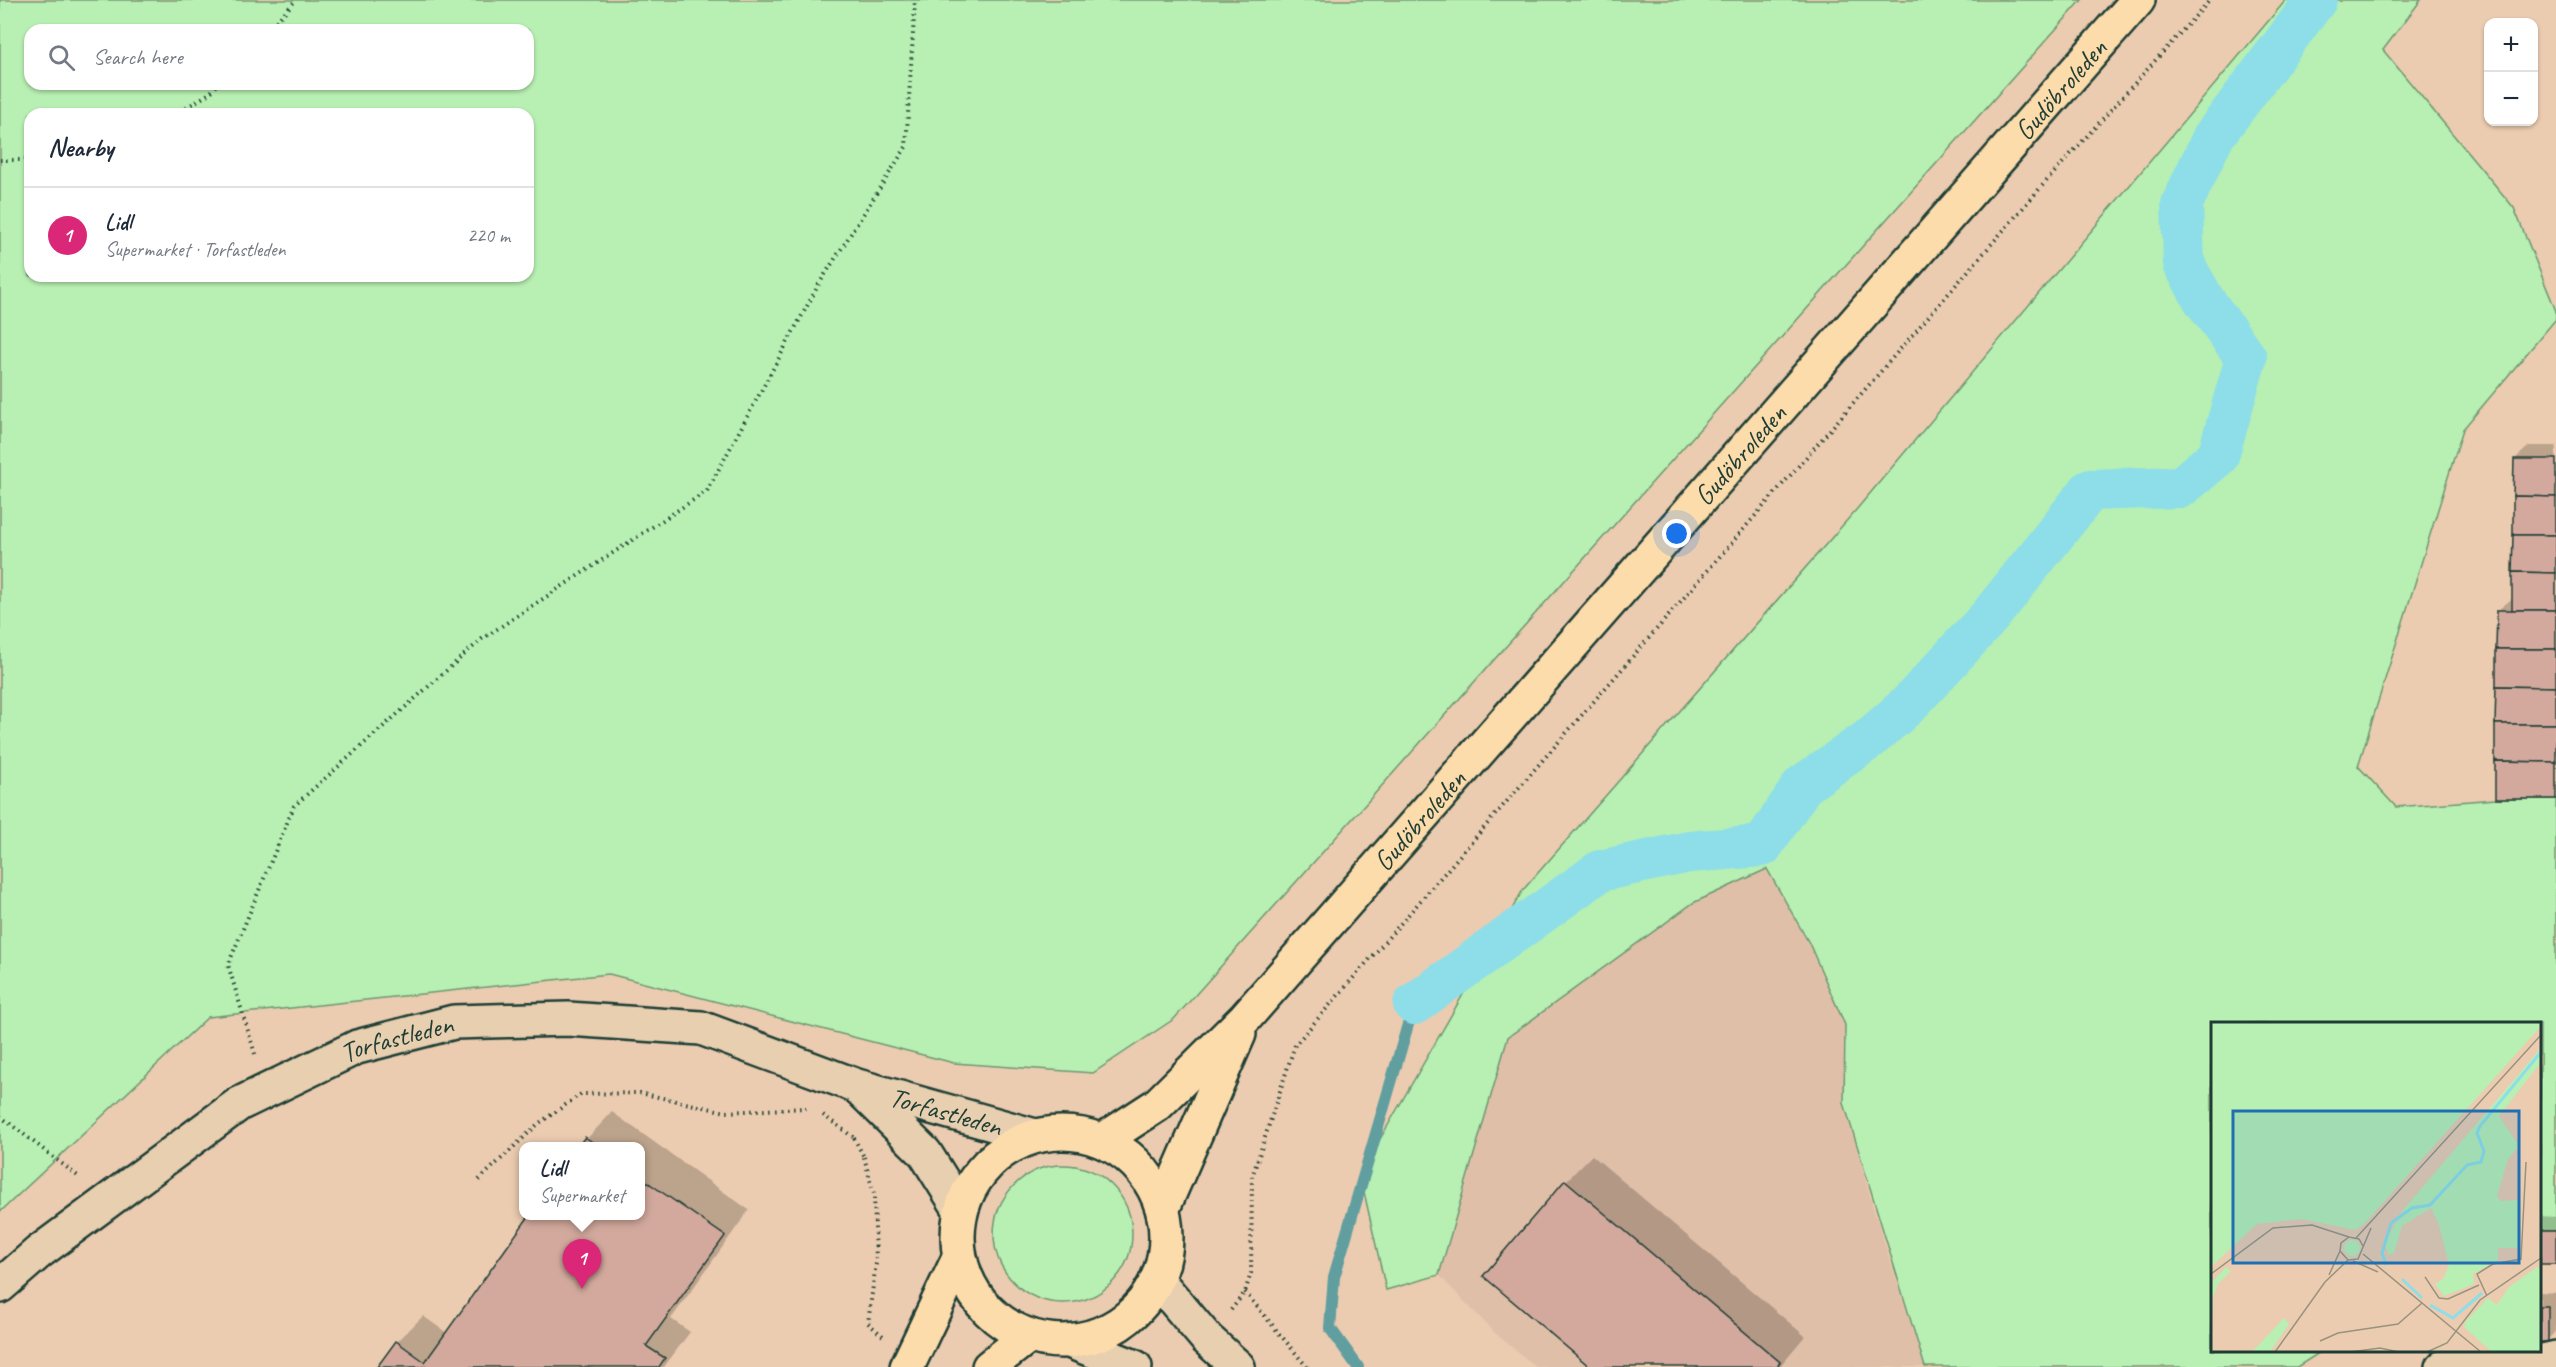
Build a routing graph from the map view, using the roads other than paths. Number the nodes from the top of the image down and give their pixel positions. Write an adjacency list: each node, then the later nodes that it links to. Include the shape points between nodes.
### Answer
1 (2138, 0): 2 (main road, Gudöbroleden)
2 (1245, 1018): 5 (main road, Gudöbroleden, via 1157,1105); 6 (main road, Gudöbroleden)
3 (857, 1086): 4 (street, Torfastleden); 7 (street, Torfastleden, via 925,1153); 10 (street, Torfastleden, via 701,1028 568,1019 454,1022 357,1047 239,1104 39,1252)
4 (1035, 1136): 5 (main road, via 1084,1134); 7 (main road, via 1004,1149 968,1189)
5 (1103, 1140): 6 (main road, via 1130,1153 1147,1175)
6 (1163, 1208): 9 (main road, via 1167,1245)
7 (960, 1209): 8 (main road)
8 (958, 1260): 11 (main road, via 973,1295 994,1319); 14 (main road)
9 (1158, 1281): 12 (main road, via 1142,1306 1112,1330); 17 (street, via 1207,1339)
10 (0, 1286)
11 (1027, 1337): 12 (main road); 15 (main road)
12 (1074, 1342): 16 (street)
13 (2556, 1358): 18 (street, via 2525,1365)
14 (908, 1363)
15 (989, 1367)
16 (1135, 1367)
17 (1238, 1367)
18 (2443, 1367)

